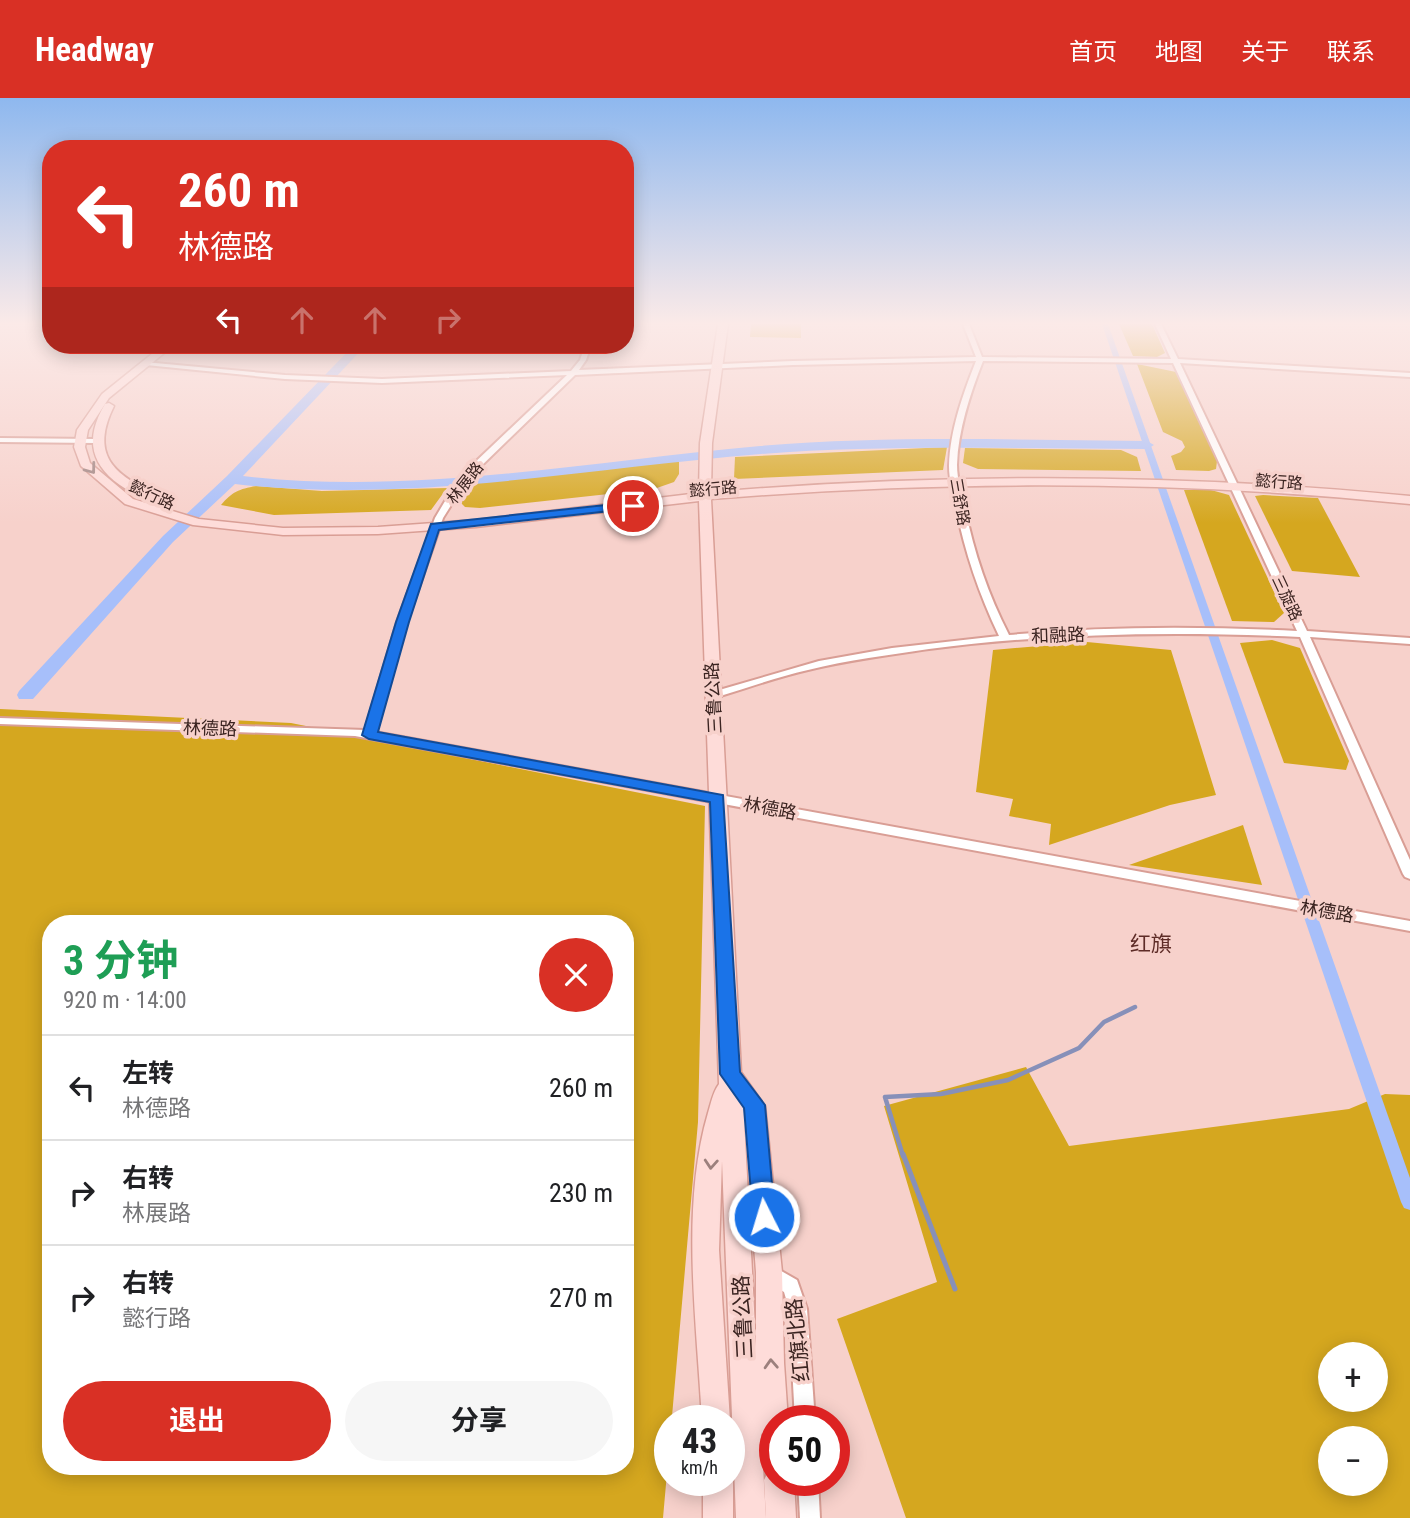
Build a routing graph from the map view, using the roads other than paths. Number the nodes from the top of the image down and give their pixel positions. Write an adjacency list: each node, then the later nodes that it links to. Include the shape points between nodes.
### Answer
1 (116, 390): 9 (street, via 83,426)
2 (124, 390): 8 (street, via 98,425)
3 (555, 390): 11 (street, 林展路)
4 (714, 390): 15 (street, 三鲁公路, via 706,440)
5 (967, 390): 10 (street, 三舒路)
6 (1190, 390): 13 (street, 三旋路)
7 (0, 440): 9 (street)
8 (95, 440): 9 (street); 18 (street, 懿行路, via 101,459 113,474 136,491)
9 (80, 441): 18 (street, 懿行路, one-way to 18, via 85,464 121,497 169,516)
10 (956, 449): 12 (street, 三舒路)
11 (473, 469): 14 (street, 林展路)
12 (954, 477): 13 (street, 懿行路); 15 (street, 懿行路); 22 (street, 三舒路, via 970,559)
13 (1233, 482): 16 (street, 懿行路); 17 (street, 懿行路); 21 (street, 三旋路)
14 (454, 493): 19 (street, 林展路)
15 (705, 493): 19 (street, 懿行路, via 539,517); 24 (street, 三鲁公路)
16 (1410, 493)
17 (1410, 500)
18 (220, 522): 19 (street, 懿行路, via 306,532)
19 (437, 523): 26 (street, 林展路)
20 (1191, 632): 21 (street, 和融路); 22 (street, 和融路)
21 (1303, 633): 23 (street, 和融路); 28 (street, 三旋路)
22 (1005, 637): 24 (street, 和融路, via 819,664)
23 (1410, 641)
24 (713, 695): 27 (street, 三鲁公路)
25 (0, 721): 26 (street, 林德路)
26 (369, 735): 27 (street, 林德路)
27 (717, 798): 29 (street, 林德路); 30 (street, 三鲁公路)
28 (1410, 874)
29 (1410, 926)
30 (730, 1074): 31 (street, 三鲁公路, via 754,1105); 32 (street, 三鲁公路, one-way to 32, via 712,1146 708,1195); 39 (street, 三鲁公路)
31 (769, 1272): 33 (street, 三鲁公路, one-way to 31); 34 (street, 红旗北路, via 792,1286 799,1309)
32 (715, 1405)
33 (773, 1405)
34 (804, 1405)
35 (718, 1496): 38 (street)
36 (780, 1496): 40 (street)
37 (809, 1496): 41 (street)
38 (718, 1518)
39 (751, 1518)
40 (781, 1518)
41 (810, 1518)

